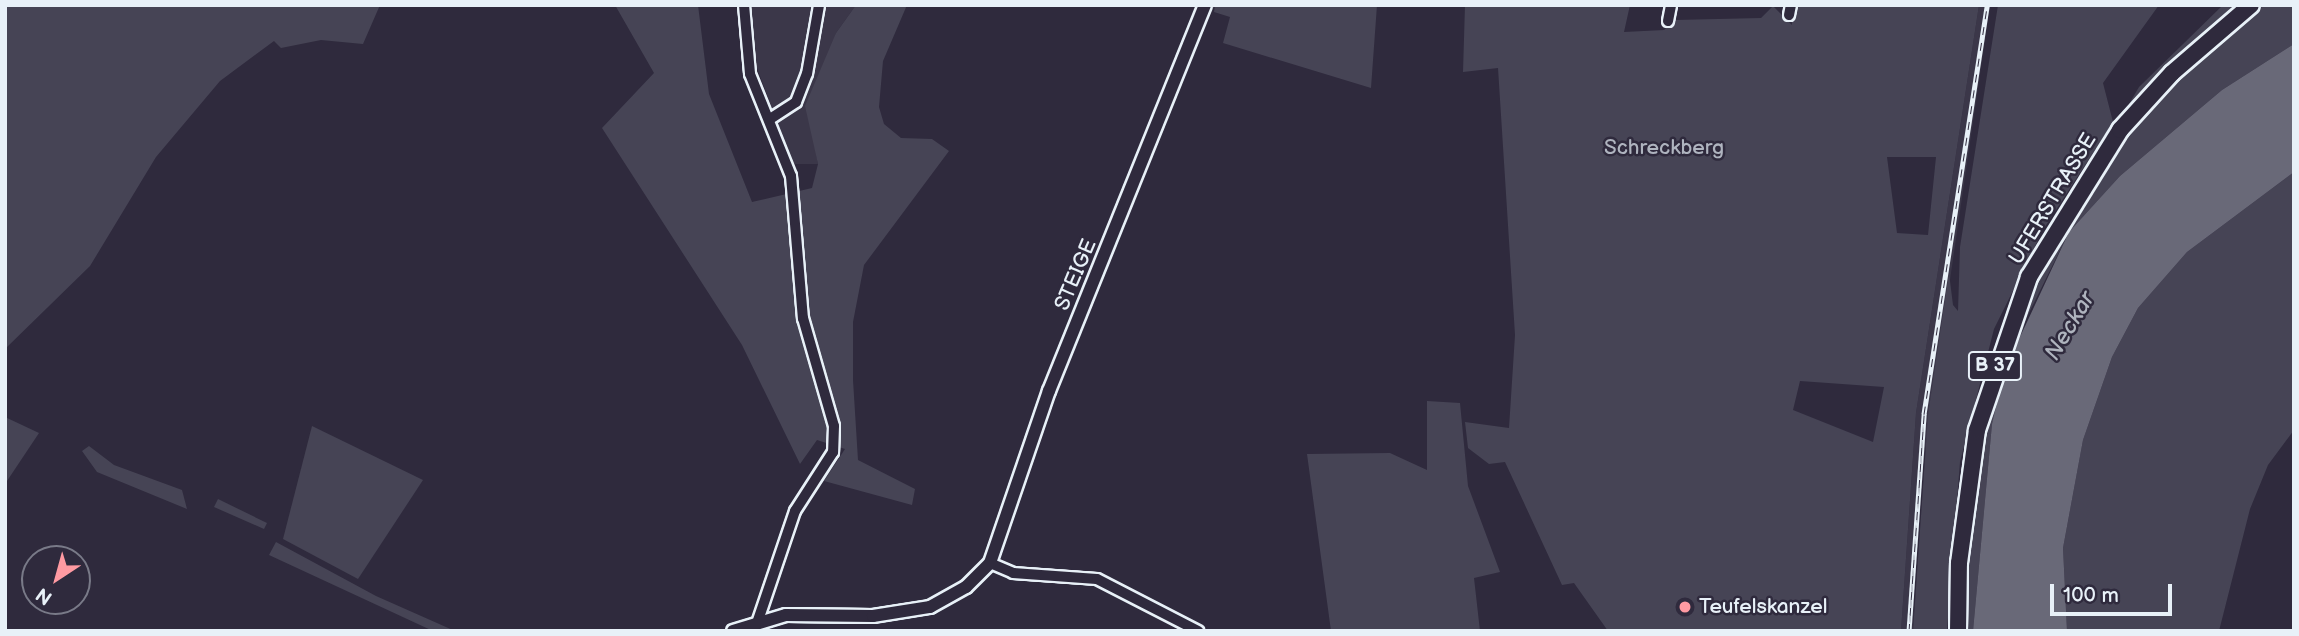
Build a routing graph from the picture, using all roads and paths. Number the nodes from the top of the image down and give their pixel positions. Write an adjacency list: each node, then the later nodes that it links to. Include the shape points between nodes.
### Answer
1 (744, 5): 7 (street, via 750,74)
2 (819, 5): 7 (street, via 807,74 796,102)
3 (1205, 5): 8 (street, STEIGE, via 1049,391)
4 (1671, 5): 6 (street)
5 (2251, 5): 12 (main road, UFERSTRASSE / B 37, via 2172,73 2120,130 2029,277 1977,430 1961,539)
6 (1668, 22)
7 (770, 119): 9 (street, via 791,176 803,318 834,426 833,452 795,511)
8 (990, 563): 9 (street, via 966,587 916,610); 11 (street, via 1013,573 1097,579)
9 (758, 620): 10 (street)
10 (733, 631)
11 (1198, 631)
12 (1958, 631)

